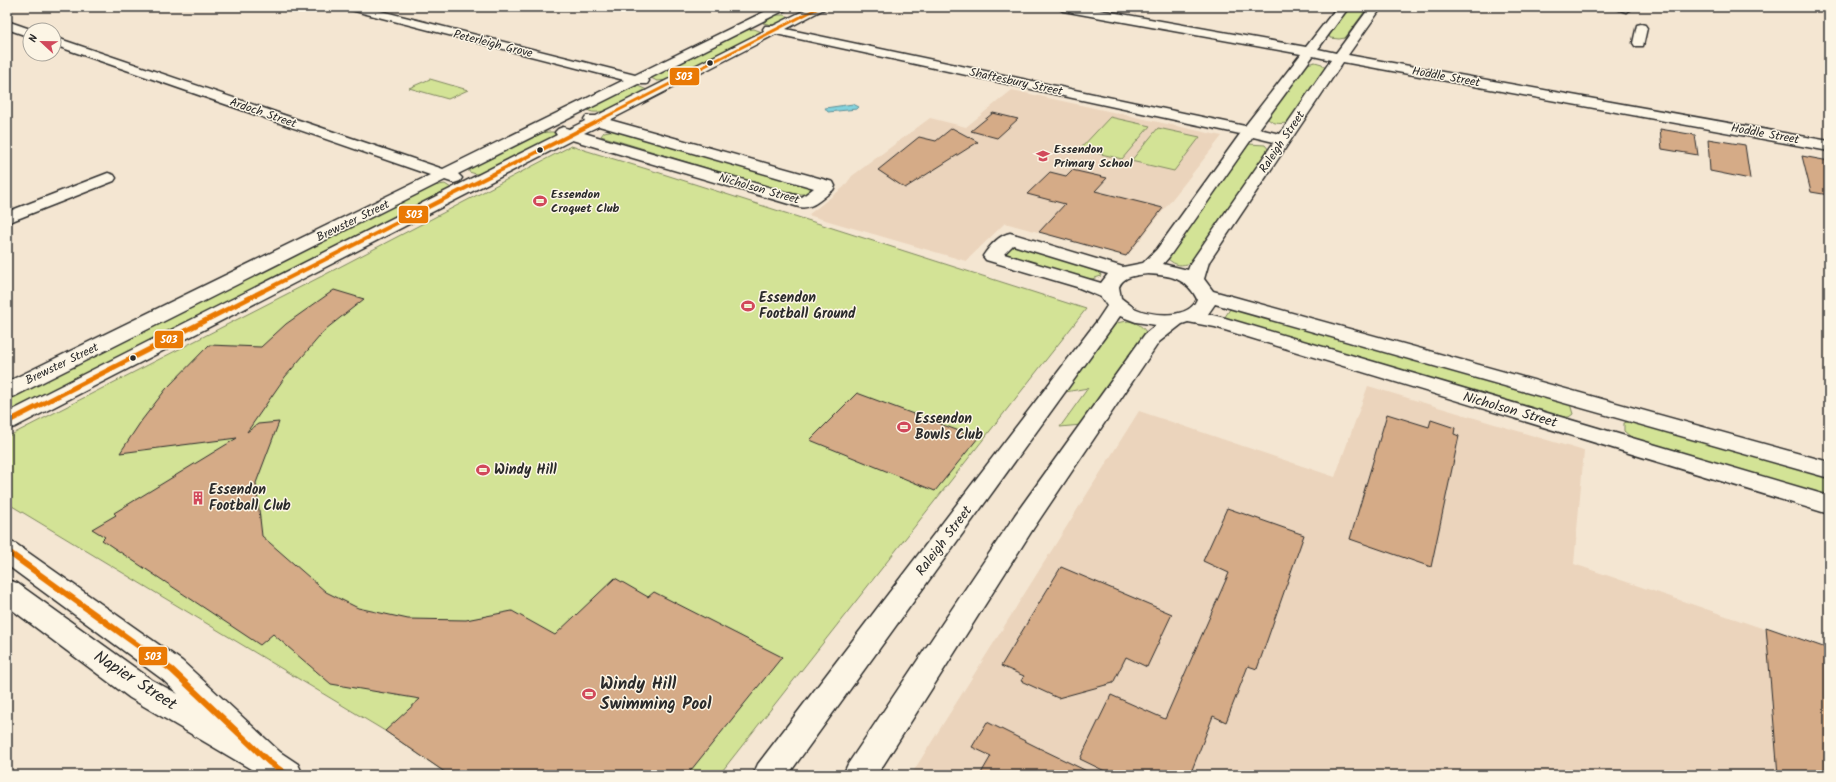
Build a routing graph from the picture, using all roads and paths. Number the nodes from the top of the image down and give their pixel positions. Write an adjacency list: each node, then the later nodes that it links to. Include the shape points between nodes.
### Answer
1 (351, 7): 17 (street, Peterleigh Grove)
2 (1063, 7): 15 (street, Hoddle Street)
3 (1118, 7): 15 (street, Hoddle Street)
4 (1343, 7): 15 (street)
5 (1376, 7): 16 (street, Raleigh Street)
6 (776, 8): 7 (street); 9 (street, Brewster Street)
7 (812, 11): 12 (street, Brewster Street)
8 (7, 25): 11 (street)
9 (748, 25): 12 (street, Shaftesbury Street); 17 (street, Brewster Street)
10 (1640, 28): 13 (street)
11 (22, 30)
12 (774, 30): 18 (street, Brewster Street); 22 (street, Shaftesbury Street)
13 (1640, 43)
14 (62, 44): 27 (street, Ardoch Street)
15 (1314, 48): 16 (street, Hoddle Street); 22 (street)
16 (1343, 53): 23 (street, Hoddle Street); 25 (street, Raleigh Street); 26 (street, Hoddle Street)
17 (636, 80): 18 (street, Peterleigh Grove, via 649,86); 19 (street, Brewster Street)
18 (663, 87): 20 (street, Brewster Street)
19 (570, 113): 20 (street, Nicholson Street); 21 (street, Brewster Street)
20 (597, 121): 24 (street, Brewster Street); 24 (street, Nicholson Street, via 827,186 805,202)
21 (545, 126): 24 (street, Nicholson Street); 27 (street, Brewster Street)
22 (1249, 132): 25 (street, Shaftesbury Street); 31 (street, via 1163,253)
23 (1829, 133)
24 (571, 134): 29 (street, Brewster Street)
25 (1284, 140): 33 (street, Raleigh Street, via 1200,262)
26 (1829, 146)
27 (446, 175): 29 (street, Ardoch Street); 36 (street, Brewster Street)
28 (108, 178): 30 (street)
29 (473, 184): 37 (street, Brewster Street)
30 (7, 218)
31 (1148, 268): 32 (street); 33 (street, Nicholson Street, via 1173,271)
32 (1124, 273): 34 (street, Raleigh Street, via 1114,278 1110,286); 34 (street, via 1010,238 992,256 1084,283)
33 (1200, 288): 35 (street, Raleigh Street, via 1205,304 1200,311); 38 (street, Nicholson Street)
34 (1114, 300): 35 (street, Nicholson Street, via 1128,312 1143,318 1159,321); 43 (street, Raleigh Street, via 1105,324)
35 (1183, 319): 39 (street, Nicholson Street, via 1218,322); 44 (street, via 1152,338 1024,522)
36 (7, 391)
37 (7, 422)
38 (1829, 470)
39 (1829, 505)
40 (7, 551): 42 (street, Napier Street, via 172,670)
41 (7, 591): 42 (street, Napier Street, via 141,689)
42 (278, 769)
43 (769, 775)
44 (859, 775)

